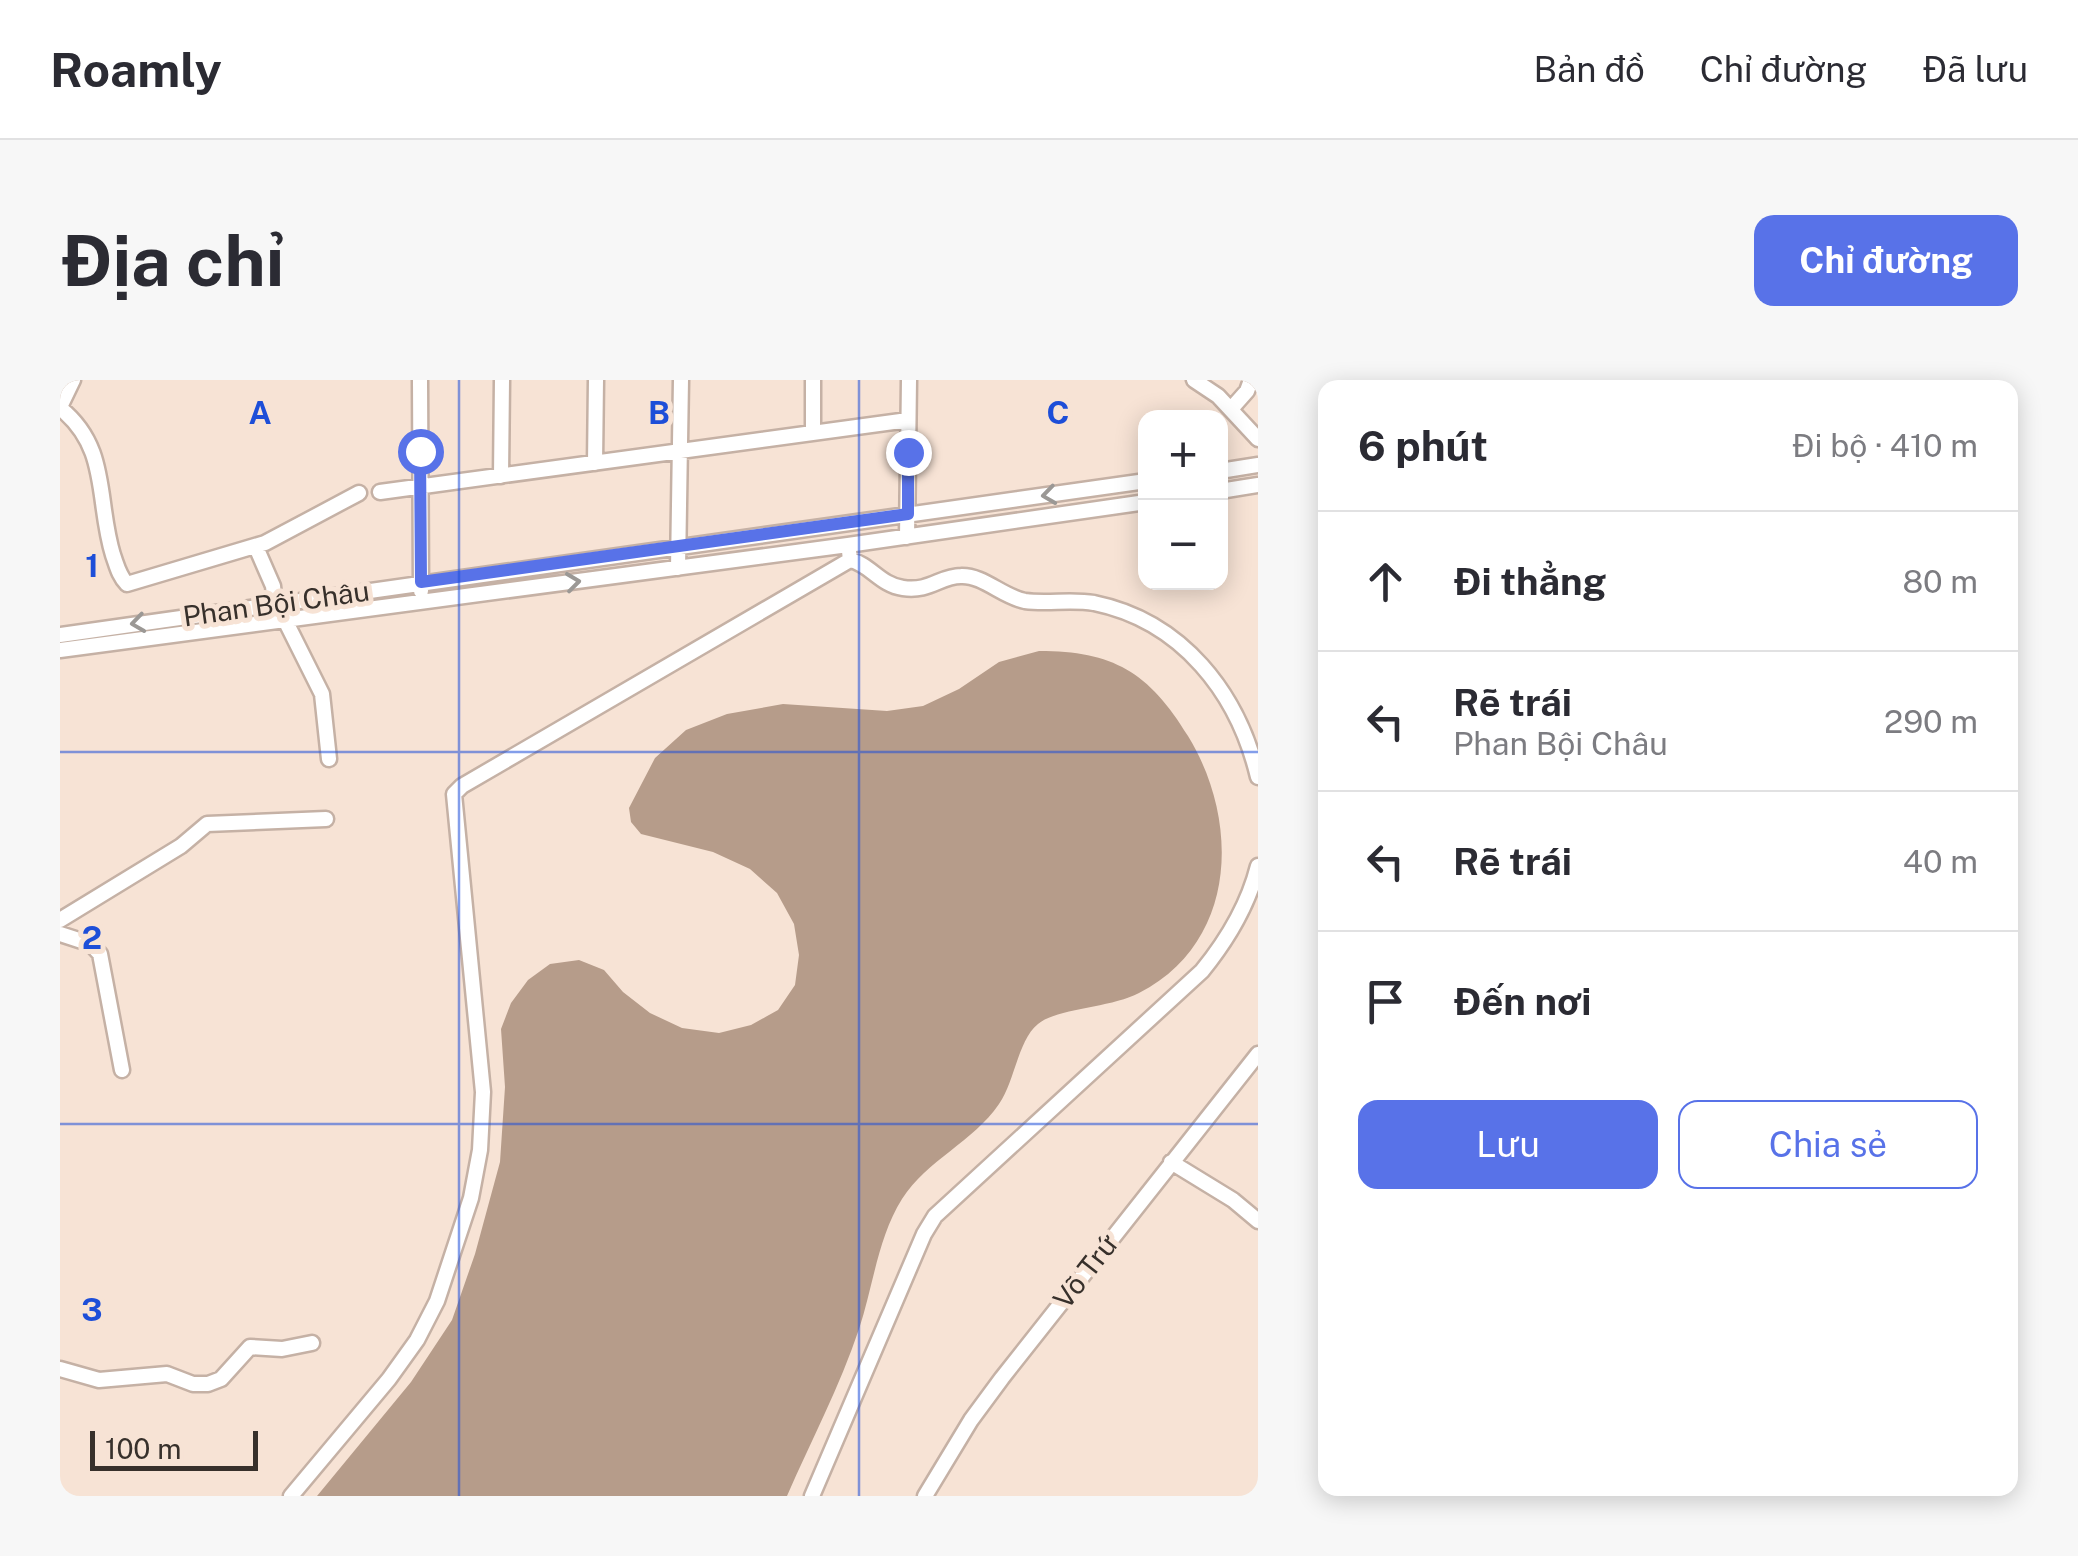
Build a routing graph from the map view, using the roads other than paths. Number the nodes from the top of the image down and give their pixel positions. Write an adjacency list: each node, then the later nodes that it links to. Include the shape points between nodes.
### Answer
1 (72, 380): 10 (street)
2 (420, 380): 22 (street)
3 (502, 380): 19 (street)
4 (596, 380): 16 (street)
5 (681, 380): 15 (street)
6 (813, 380): 13 (street)
7 (909, 380): 12 (street)
8 (1194, 380): 11 (street)
9 (1251, 380): 11 (street)
10 (60, 408): 29 (street, via 91,442 108,539 124,582)
11 (1231, 409): 14 (street)
12 (908, 420): 13 (street); 27 (street)
13 (812, 434): 15 (street)
14 (1258, 439)
15 (680, 452): 16 (street); 30 (street)
16 (595, 463): 19 (street)
17 (1258, 465): 18 (street)
18 (1228, 469)
19 (501, 476): 22 (street)
20 (1138, 482): 27 (street, Phan Bội Châu, one-way to 27)
21 (1258, 485): 23 (street)
22 (421, 487): 24 (street); 33 (street)
23 (1228, 490)
24 (380, 492)
25 (360, 493): 29 (street)
26 (1138, 503): 28 (street, Phan Bội Châu)
27 (908, 514): 28 (street); 30 (street, Phan Bội Châu)
28 (908, 537): 31 (street, Phan Bội Châu)
29 (256, 546): 35 (street)
30 (679, 546): 32 (street); 33 (street, Phan Bội Châu)
31 (849, 553): 32 (street, Phan Bội Châu); 40 (street, via 892,586 918,589 967,576 1010,597 1092,603 1158,629 1186,650 1232,704); 51 (street, via 454,794 483,1092 471,1198 437,1300 416,1340)
32 (678, 568): 34 (street, Phan Bội Châu, one-way to 32)
33 (421, 582): 34 (street); 35 (street, Phan Bội Châu)
34 (421, 602): 36 (street, Phan Bội Châu)
35 (275, 604): 37 (street, Phan Bội Châu, one-way to 37)
36 (285, 620): 38 (street, Phan Bội Châu); 39 (street, via 322,694)
37 (60, 635)
38 (60, 650)
39 (330, 760)
40 (1258, 777)
41 (326, 819): 43 (street, via 207,824)
42 (1258, 866): 52 (street, via 1245,906 1202,971 935,1216)
43 (60, 920)
44 (60, 934): 46 (street, via 100,954)
45 (1258, 1054): 47 (street, Võ Trứ)
46 (122, 1070)
47 (1171, 1162): 48 (street); 53 (street, Võ Trứ, via 1002,1378)
48 (1258, 1221)
49 (312, 1343): 50 (street, via 250,1347 208,1384 168,1374 99,1380)
50 (60, 1369)
51 (291, 1496)
52 (812, 1496)
53 (925, 1496)

